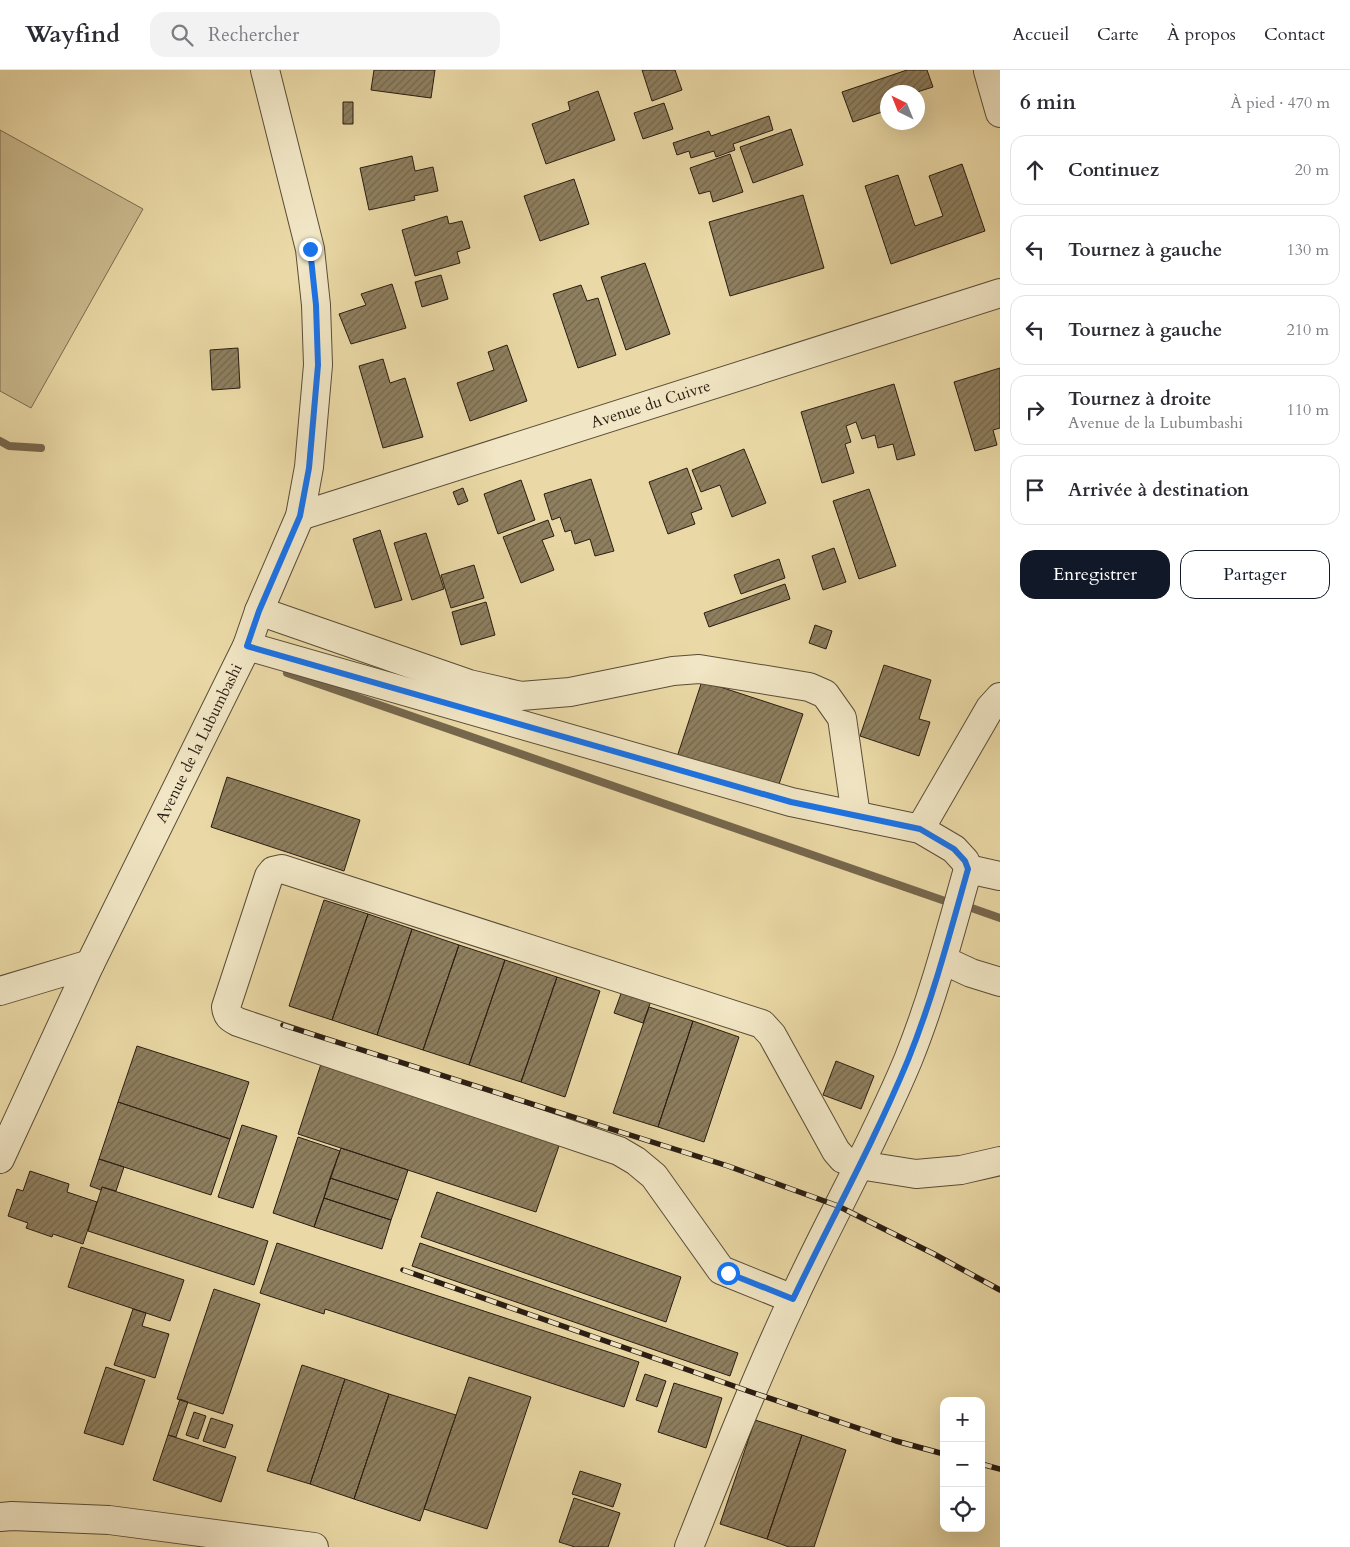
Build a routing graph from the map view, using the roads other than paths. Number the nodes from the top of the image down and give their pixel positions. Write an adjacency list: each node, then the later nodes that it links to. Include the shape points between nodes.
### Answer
1 (265, 70): 5 (street, Avenue de la Lubumbashi, via 310,249 316,305 318,365 309,468)
2 (988, 71): 3 (street)
3 (1000, 113)
4 (1000, 293): 5 (street, Avenue du Cuivre)
5 (300, 516): 6 (street, Avenue de la Lubumbashi)
6 (259, 611): 7 (street, Avenue de la Lubumbashi); 9 (street, via 469,684 521,696 570,692 700,669 809,687 825,694 842,718)
7 (247, 646): 9 (street, via 791,802); 14 (street, Avenue de la Lubumbashi)
8 (1000, 697): 10 (street, via 990,708)
9 (856, 816): 10 (street)
10 (920, 829): 11 (street, via 954,849)
11 (968, 869): 12 (street); 13 (street)
12 (1000, 876)
13 (944, 960): 15 (street); 19 (street, via 908,1060)
14 (90, 964): 16 (street); 17 (street, Avenue de la Lubumbashi)
15 (1000, 982)
16 (0, 991)
17 (0, 1156)
18 (1000, 1161): 19 (street, via 961,1170 916,1174)
19 (860, 1165): 20 (street); 20 (street, via 843,1159 836,1151 772,1035 762,1024 282,869 273,871 269,876 226,1007 229,1017 620,1151 654,1176 721,1270)
20 (793, 1299): 23 (street, via 751,1392)
21 (0, 1517): 22 (street, via 109,1520)
22 (314, 1547)
23 (689, 1547)

